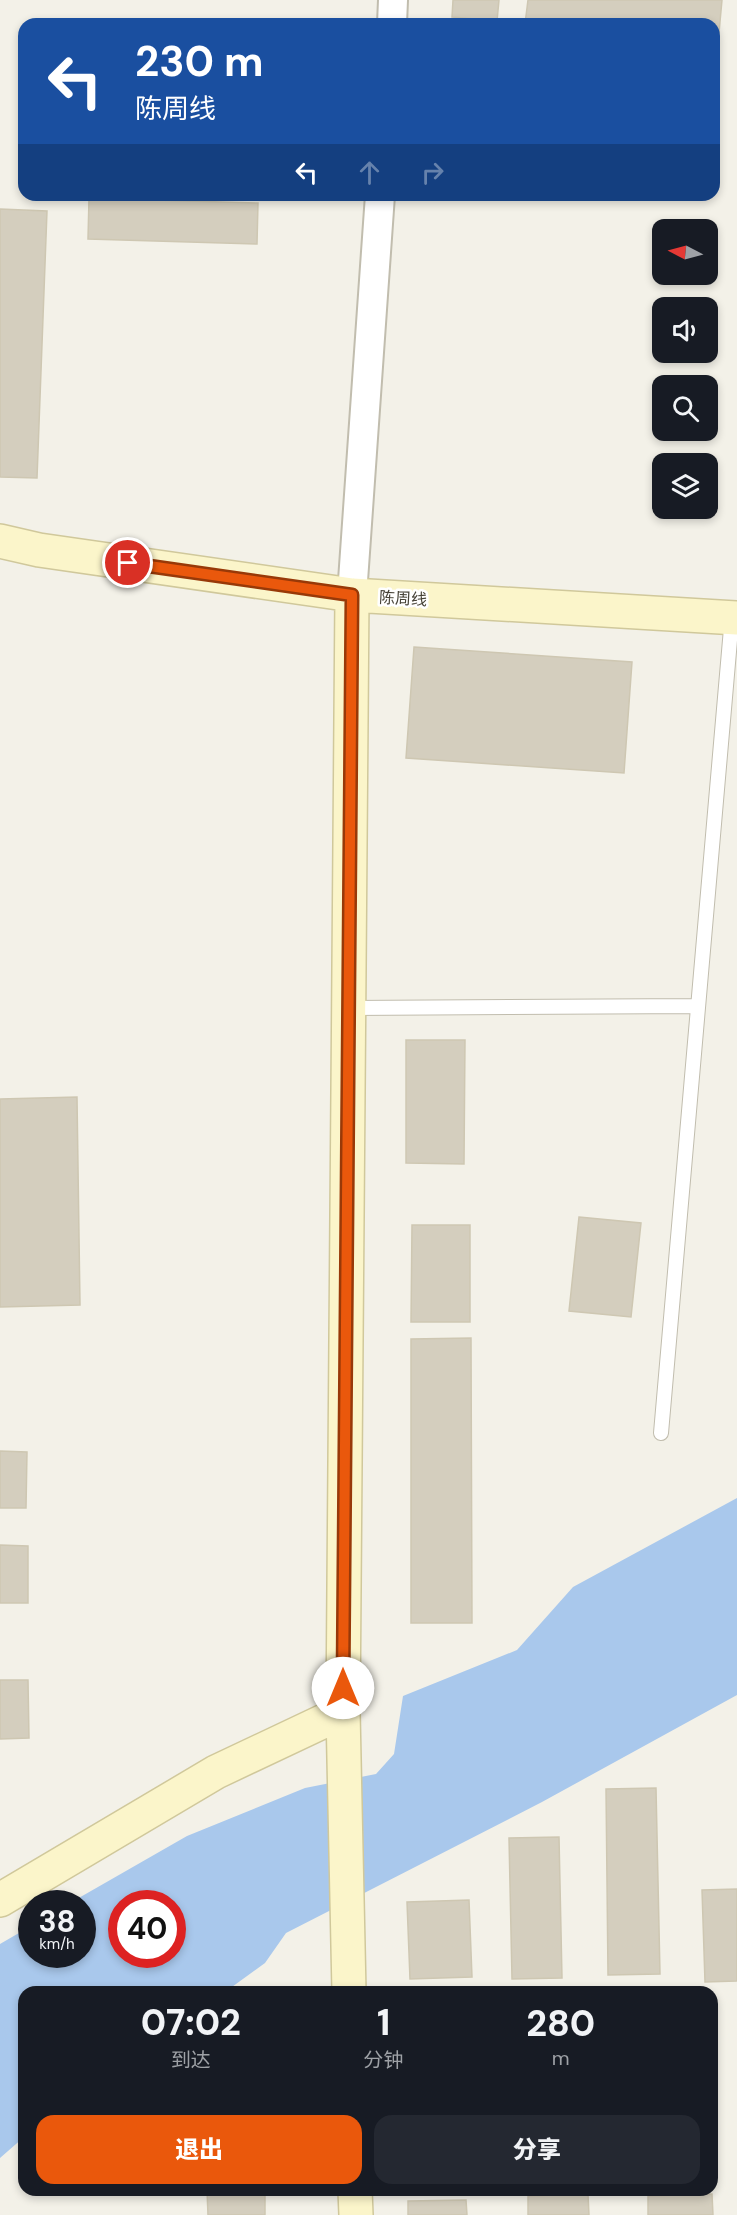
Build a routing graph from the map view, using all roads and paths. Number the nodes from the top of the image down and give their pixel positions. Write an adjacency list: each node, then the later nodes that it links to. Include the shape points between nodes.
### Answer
1 (393, 0): 2 (street)
2 (392, 18)
3 (380, 201): 5 (street)
4 (0, 541): 5 (street, 陈周线)
5 (352, 595): 6 (street, 陈周线); 8 (street)
6 (734, 617): 7 (lane)
7 (698, 1006): 8 (lane); 9 (lane)
8 (349, 1008): 10 (street)
9 (661, 1433)
10 (343, 1712): 11 (street, via 216,1772); 12 (street)
11 (0, 1900)
12 (349, 1986)
13 (355, 2196): 14 (street)
14 (356, 2215)

